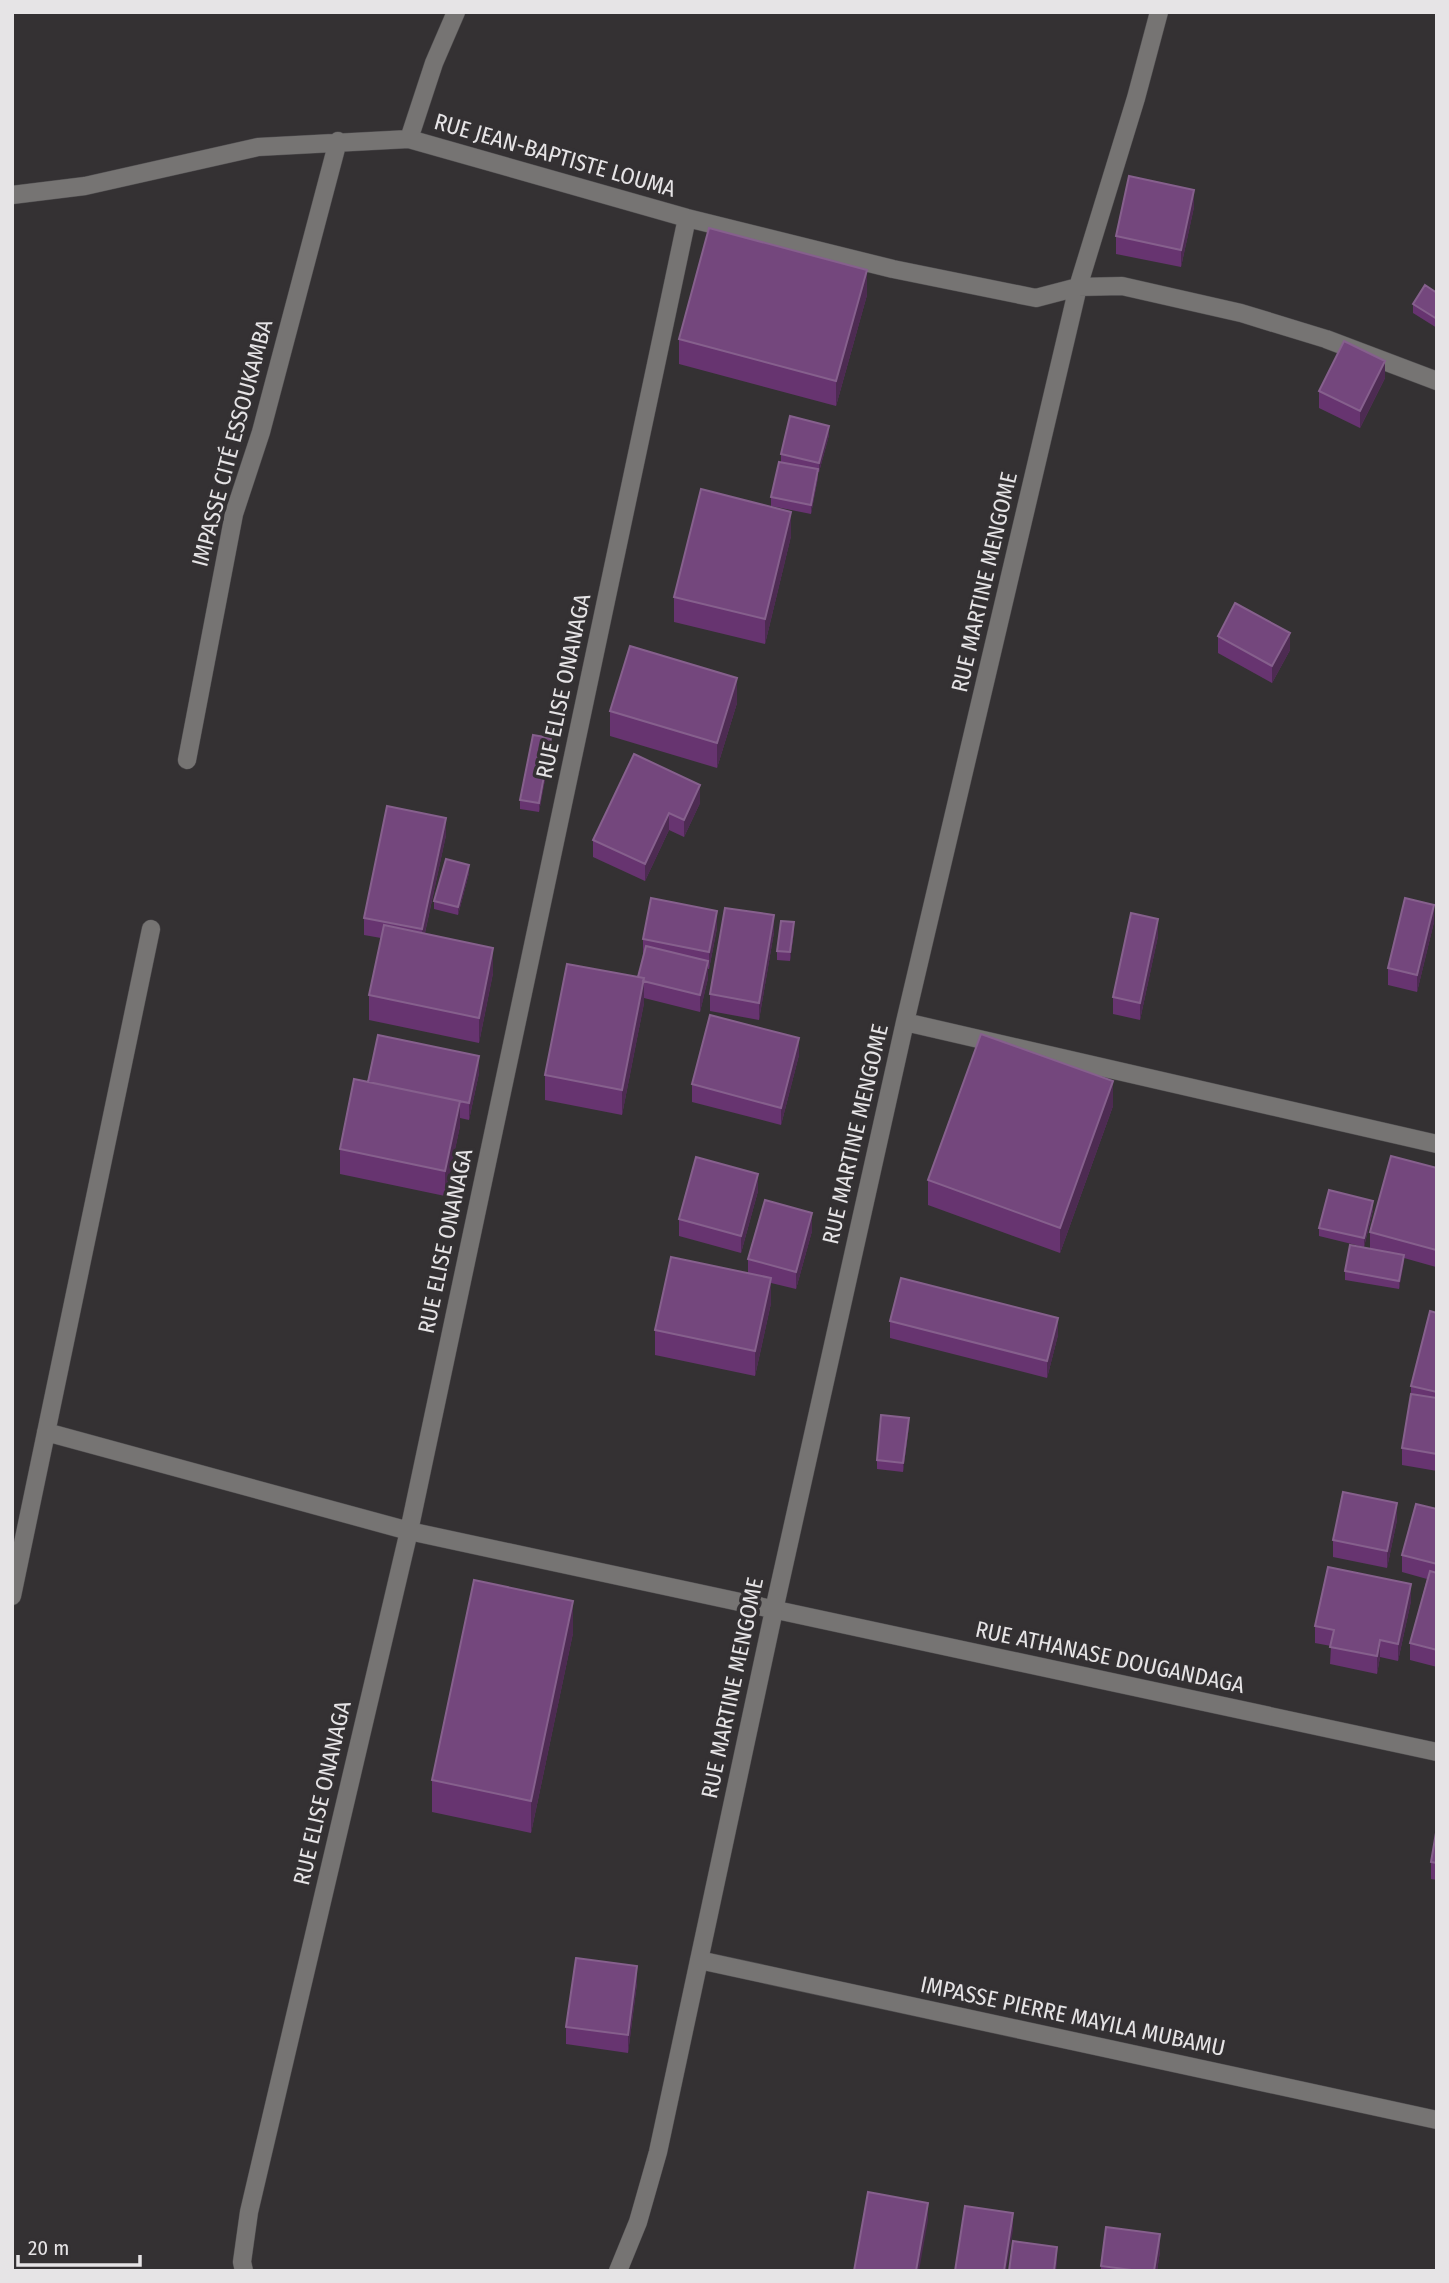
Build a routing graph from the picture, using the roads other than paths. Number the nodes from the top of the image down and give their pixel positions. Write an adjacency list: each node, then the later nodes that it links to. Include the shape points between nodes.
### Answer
1 (456, 12): 3 (street)
2 (1159, 12): 7 (street, RUE MARTINE MENGOME)
3 (409, 139): 4 (street, RUE JEAN-BAPTISTE LOUMA); 6 (street, RUE JEAN-BAPTISTE LOUMA)
4 (338, 141): 5 (street, RUE JEAN-BAPTISTE LOUMA, via 258,147 85,186); 9 (street, IMPASSE CITÉ ESSOUKAMBA, via 261,432 234,514)
5 (12, 195)
6 (687, 218): 7 (street, RUE JEAN-BAPTISTE LOUMA, via 1036,299); 14 (street, RUE ELISE ONANAGA)
7 (1078, 287): 8 (street, RUE JEAN-BAPTISTE LOUMA, via 1122,286 1241,313); 11 (street, RUE MARTINE MENGOME)
8 (1437, 381)
9 (187, 760)
10 (150, 929): 13 (street)
11 (905, 1022): 12 (street); 16 (street, RUE MARTINE MENGOME)
12 (1437, 1144)
13 (46, 1432): 14 (street, RUE ATHANASE DOUGANDAGA); 15 (street)
14 (409, 1531): 16 (street, RUE ATHANASE DOUGANDAGA); 20 (street, RUE ELISE ONANAGA, via 250,2211)
15 (12, 1596)
16 (774, 1610): 17 (street, RUE ATHANASE DOUGANDAGA); 18 (street, RUE MARTINE MENGOME)
17 (1437, 1752)
18 (699, 1961): 19 (street, IMPASSE PIERRE MAYILA MUBAMU); 21 (street, RUE MARTINE MENGOME, via 658,2152)
19 (1437, 2120)
20 (244, 2271)
21 (618, 2271)

